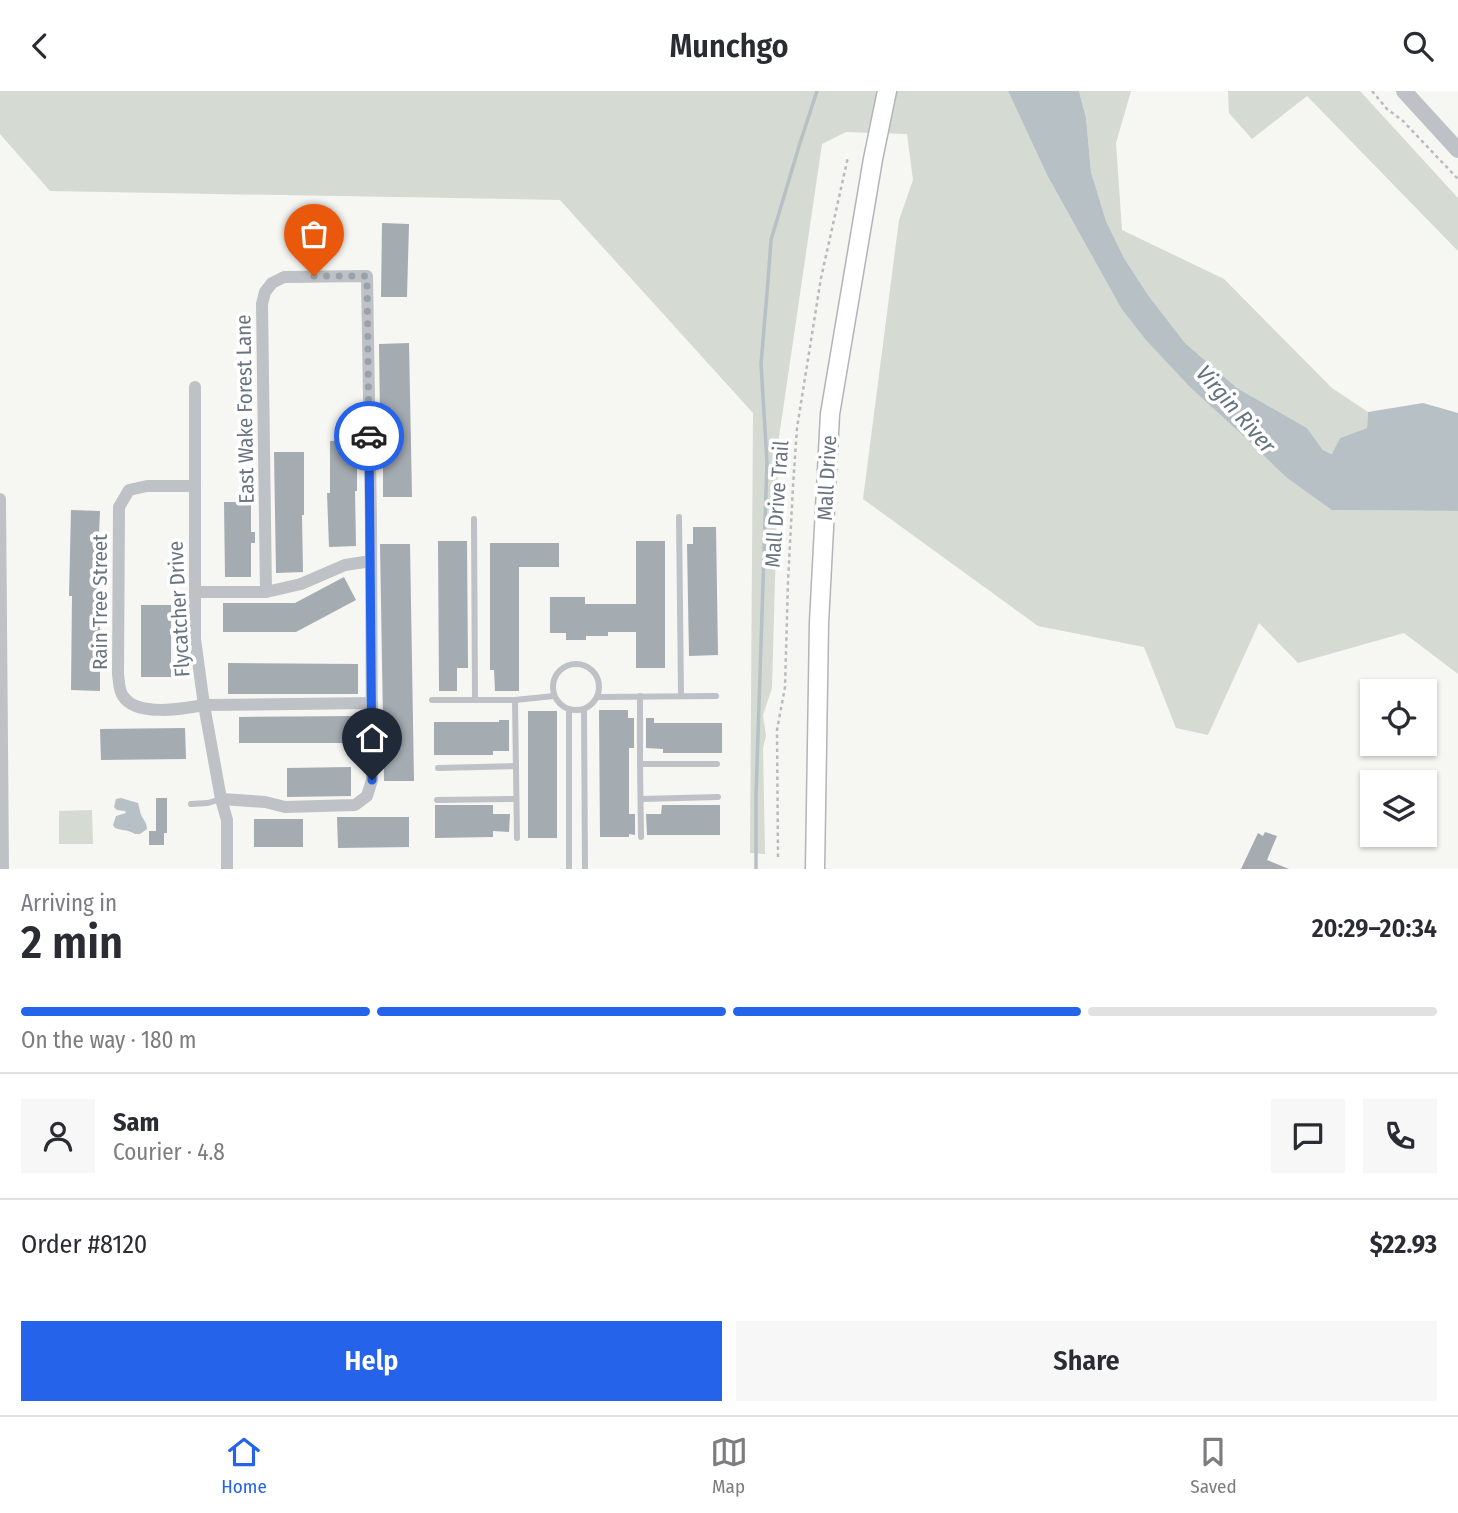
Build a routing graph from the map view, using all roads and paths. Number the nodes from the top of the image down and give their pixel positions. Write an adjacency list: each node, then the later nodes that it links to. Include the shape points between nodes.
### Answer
1 (887, 91): 44 (main road, Mall Drive, via 830,414 819,623)
2 (1372, 91): 6 (path)
3 (1407, 92): 4 (street)
4 (1458, 150)
5 (848, 156): 39 (path, Mall Drive Trail, via 821,278 797,428 785,687 777,730)
6 (1458, 179)
7 (195, 387): 8 (street, Flycatcher Drive)
8 (195, 486): 13 (street, Flycatcher Drive); 24 (street, Rain Tree Street, via 129,490 119,507 118,674 122,695 132,706 183,710)
9 (0, 499): 40 (street)
10 (679, 517): 17 (lane)
11 (474, 519): 21 (lane)
12 (371, 561): 14 (street, via 345,565 301,585); 14 (street, East Wake Forest Lane, via 367,276 284,277 272,283 262,304); 23 (street)
13 (195, 592): 14 (street); 24 (street, Flycatcher Drive, via 195,639)
14 (266, 592)
15 (554, 696): 19 (lane, via 557,674 577,663 596,675); 22 (lane); 25 (lane)
16 (640, 696): 17 (lane); 19 (lane); 27 (lane)
17 (681, 696): 18 (lane)
18 (716, 696)
19 (597, 697): 26 (lane)
20 (432, 700): 21 (lane)
21 (475, 700): 22 (lane)
22 (516, 700): 29 (lane)
23 (372, 703): 24 (street); 32 (street, via 372,780 367,796 355,805 285,807)
24 (204, 705): 32 (street, Flycatcher Drive)
25 (569, 709): 26 (lane); 42 (lane)
26 (584, 709): 43 (lane)
27 (640, 764): 28 (lane); 34 (lane)
28 (718, 764)
29 (516, 766): 30 (lane); 33 (lane)
30 (438, 768)
31 (718, 797): 34 (lane)
32 (221, 799): 36 (lane); 41 (street, Flycatcher Drive, via 227,820)
33 (516, 799): 35 (lane); 38 (lane)
34 (641, 799): 37 (lane)
35 (437, 800)
36 (191, 804)
37 (641, 837)
38 (516, 838)
39 (778, 857)
40 (3, 869)
41 (227, 869)
42 (569, 869)
43 (585, 869)
44 (815, 869)

